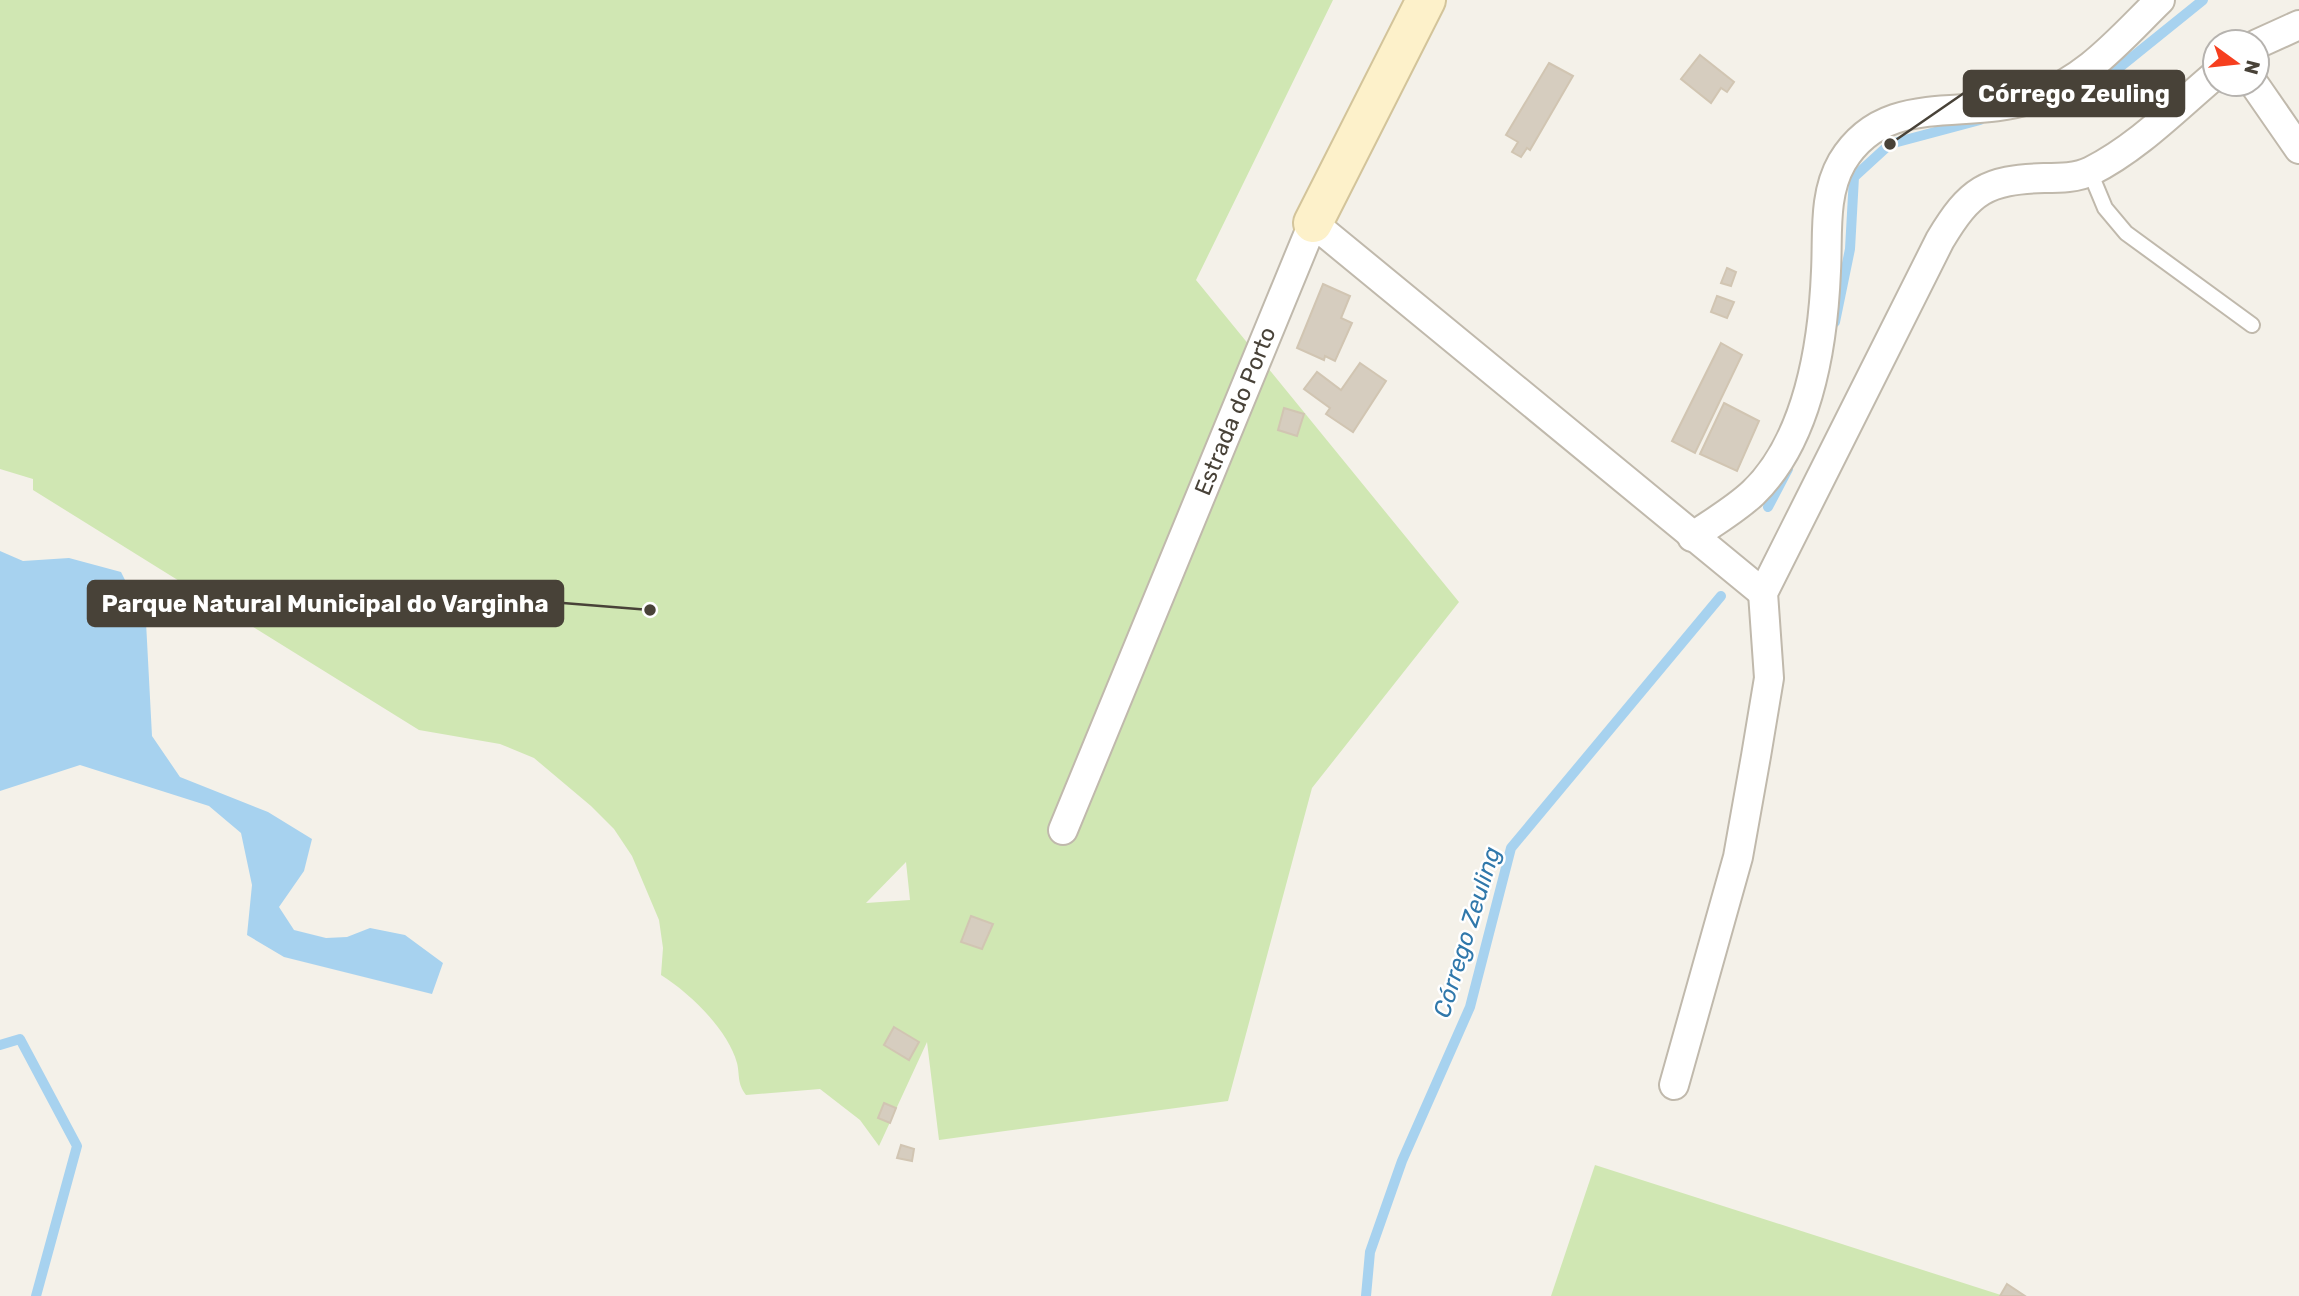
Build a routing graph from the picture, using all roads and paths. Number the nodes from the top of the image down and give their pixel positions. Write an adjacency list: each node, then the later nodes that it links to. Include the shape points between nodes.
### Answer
1 (1426, 0): 9 (street, Estrada do Porto)
2 (2160, 0): 11 (street, via 2104,58 2075,78 2031,99 1920,110 1864,137 1842,162 1828,198 1821,329 1788,449 1753,494)
3 (2299, 25): 4 (street)
4 (2271, 38)
5 (2201, 87): 8 (street)
6 (2264, 98): 7 (street)
7 (2299, 149)
8 (2090, 172): 10 (lane, via 2105,208 2126,233); 12 (street, via 2000,181 1958,210)
9 (1313, 223): 11 (street); 13 (street, Estrada do Porto)
10 (2252, 325)
11 (1700, 542): 12 (street)
12 (1763, 593): 14 (street, via 1769,678 1738,857)
13 (1063, 830)
14 (1674, 1085)

